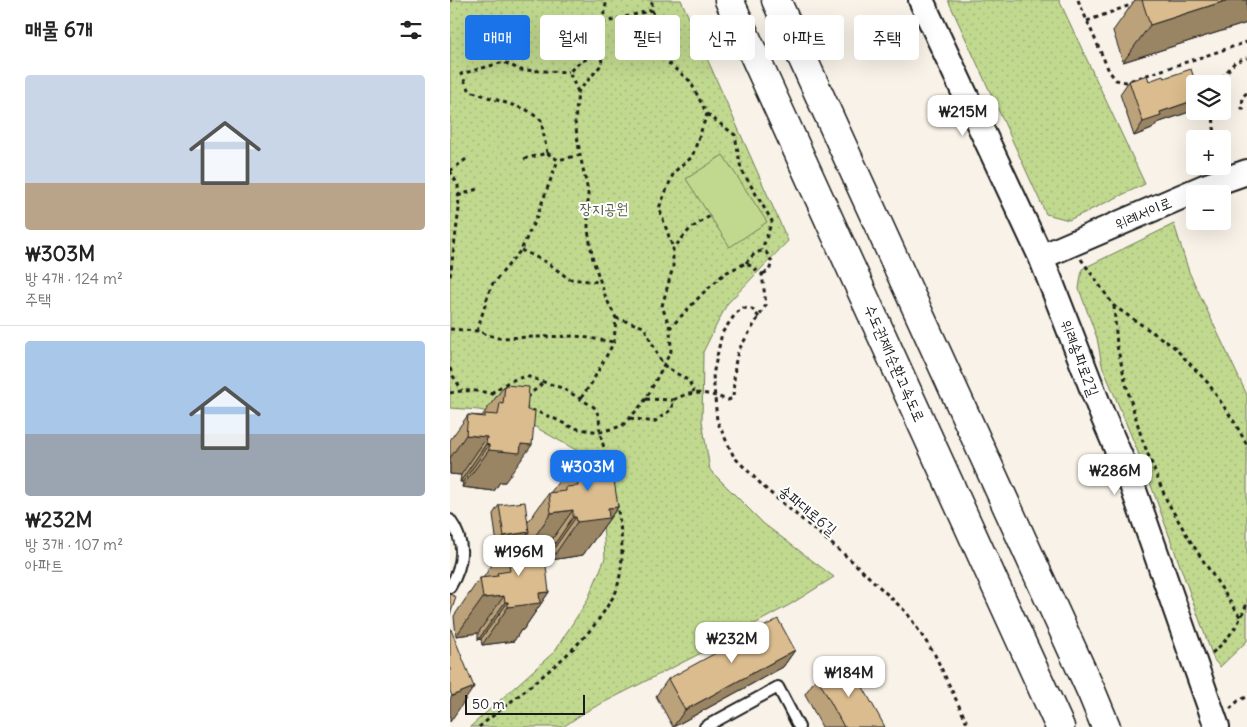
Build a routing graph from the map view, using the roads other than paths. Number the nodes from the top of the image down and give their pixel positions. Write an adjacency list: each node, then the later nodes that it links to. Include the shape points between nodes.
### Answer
1 (729, 0): 11 (highway, 수도권제1순환고속도로)
2 (776, 0): 12 (highway)
3 (921, 0): 5 (street, 위례송파로2길)
4 (1247, 172): 5 (street, 위례서이로)
5 (1041, 256): 8 (street, 위례송파로2길, via 1131,482)
6 (450, 520): 7 (lane, via 460,536 462,552 459,571)
7 (450, 587)
8 (1216, 726)
9 (705, 727): 10 (lane, via 778,687)
10 (799, 727)
11 (1060, 727)
12 (1106, 727)

